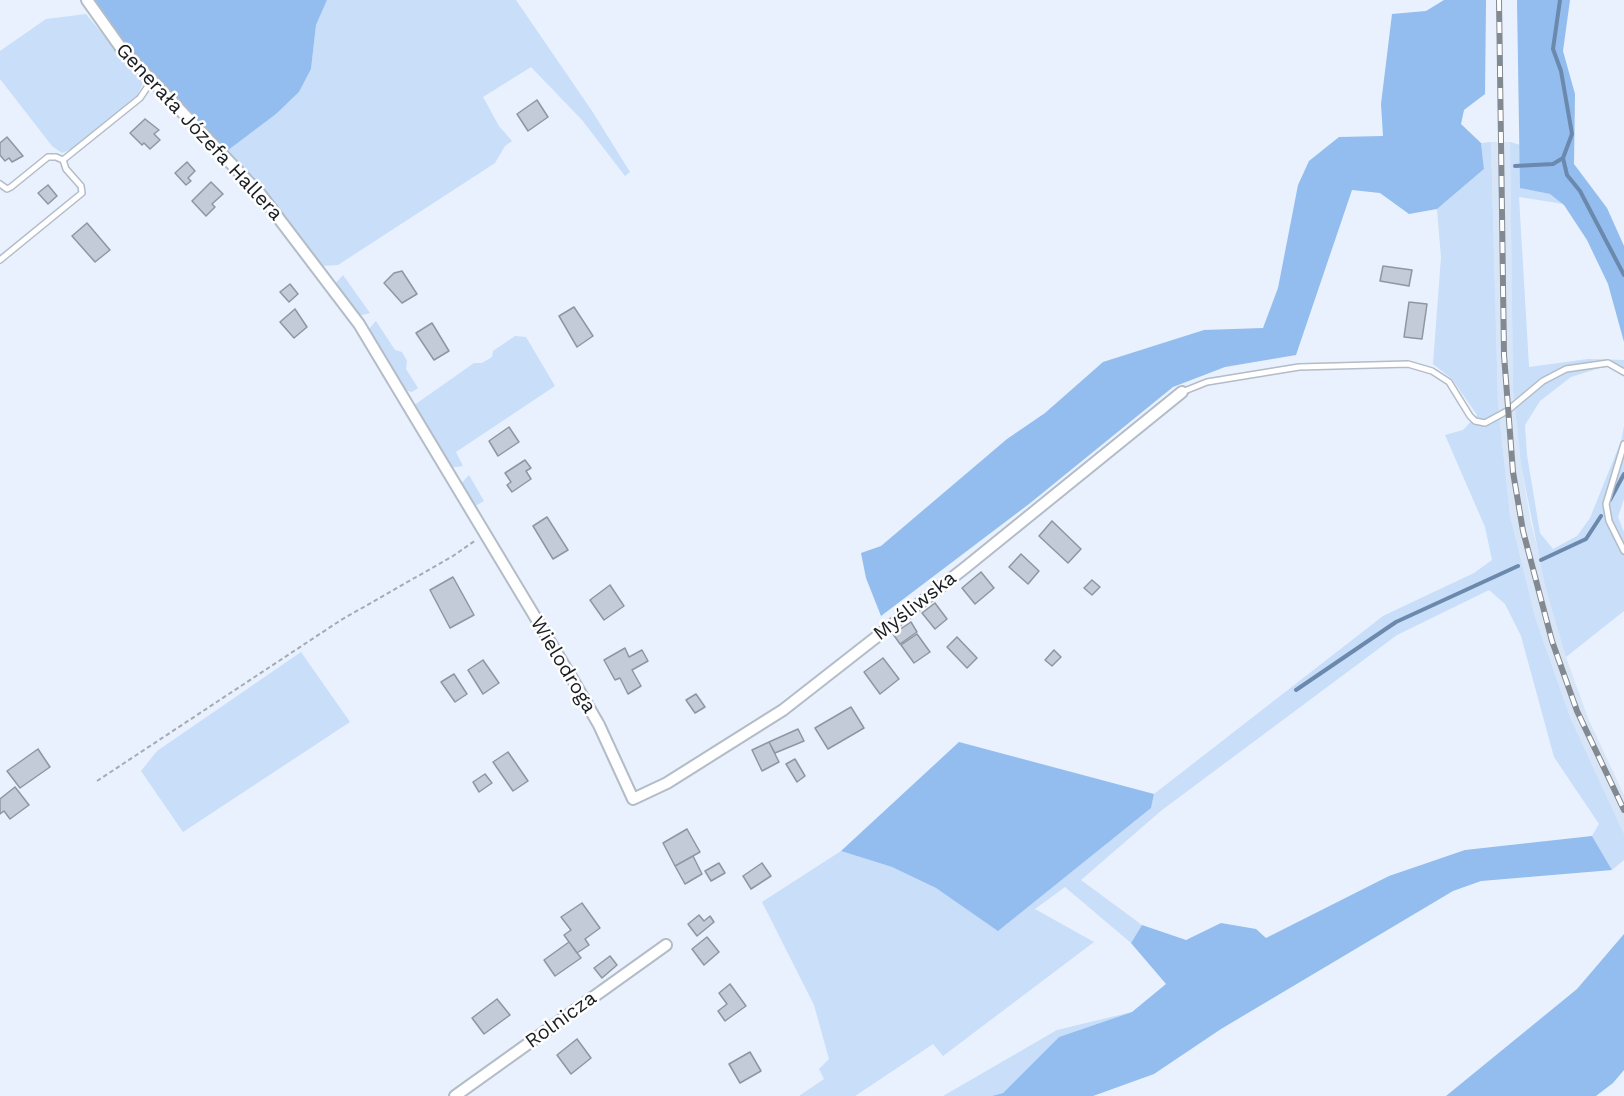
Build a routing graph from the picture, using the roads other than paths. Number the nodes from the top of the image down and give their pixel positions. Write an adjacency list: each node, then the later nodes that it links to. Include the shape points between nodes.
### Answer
1 (87, 0): 2 (street, Generała Józefa Hallera, via 107,32)
2 (152, 80): 3 (lane, via 140,98); 9 (street, Generała Józefa Hallera, via 261,195 359,324)
3 (63, 160): 4 (lane, via 48,158 11,187); 5 (lane, via 82,193)
4 (0, 184)
5 (0, 260)
6 (1624, 372): 7 (lane, via 1608,363 1566,369 1485,423 1470,416 1449,382 1432,371 1408,364 1299,367 1207,382)
7 (1182, 393): 11 (street, Myśliwska, via 783,710 667,783)
8 (1624, 444): 10 (lane, via 1606,504)
9 (484, 535): 11 (street, Wielodroga, via 594,716)
10 (1624, 551)
11 (633, 798)
12 (666, 945): 13 (street, Rolnicza)
13 (455, 1096)

